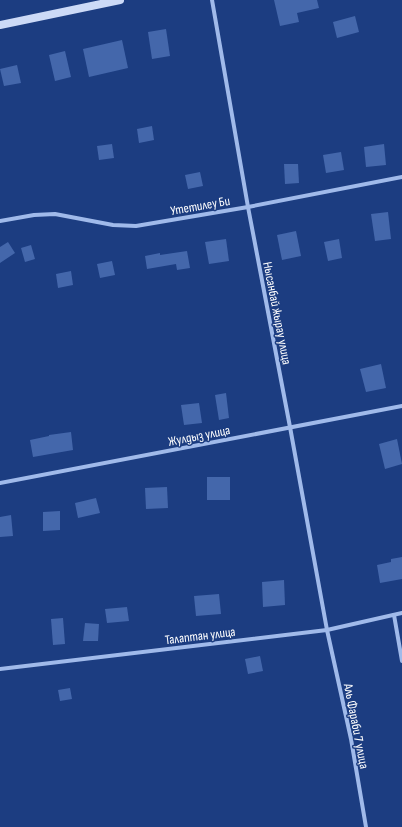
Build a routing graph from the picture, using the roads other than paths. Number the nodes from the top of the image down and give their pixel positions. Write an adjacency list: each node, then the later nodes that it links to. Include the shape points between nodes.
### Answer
1 (120, 0): 3 (street)
2 (212, 0): 5 (street, Нысанбай жырау улица)
3 (0, 25)
4 (402, 177): 5 (street, Утетилеу Би)
5 (248, 206): 6 (street, Утетилеу Би, via 136,226 113,225 55,214); 8 (street, Нысанбай жырау улица)
6 (0, 221)
7 (402, 406): 8 (street, Жулдыз улица)
8 (290, 427): 9 (street, Жулдыз улица); 12 (street, Нысанбай жырау улица)
9 (0, 483)
10 (402, 613): 11 (street, Талаптан улица)
11 (394, 614): 12 (street, Талаптан улица); 13 (street)
12 (327, 630): 14 (street, Талаптан улица); 15 (street, Аль Фараби 7 улица, via 351,739)
13 (402, 661)
14 (0, 669)
15 (366, 827)

